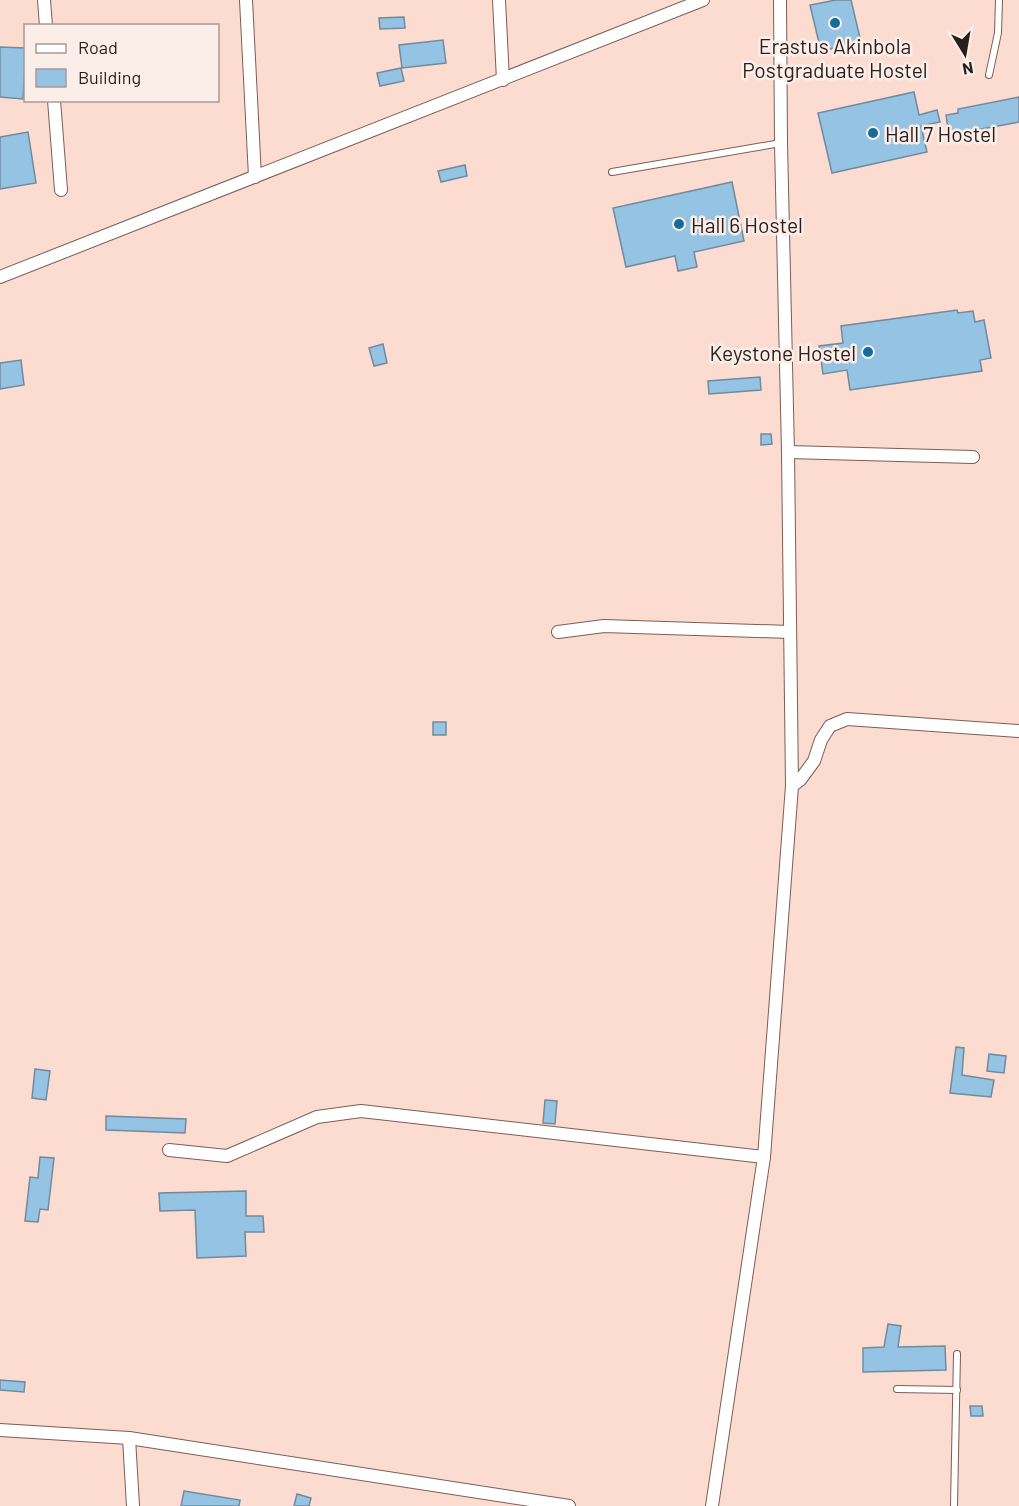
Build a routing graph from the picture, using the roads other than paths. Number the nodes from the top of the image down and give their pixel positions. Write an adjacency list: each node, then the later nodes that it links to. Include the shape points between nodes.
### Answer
1 (44, 0): 7 (street)
2 (246, 0): 13 (street)
3 (499, 0): 9 (street)
4 (703, 0): 9 (street)
5 (780, 0): 11 (street)
6 (999, 0): 8 (lane, via 998,33)
7 (46, 24)
8 (988, 75)
9 (503, 80): 13 (street)
10 (54, 102): 14 (street)
11 (781, 143): 12 (lane); 16 (street)
12 (612, 172)
13 (255, 177): 15 (street)
14 (61, 190)
15 (0, 277)
16 (788, 452): 17 (street); 19 (street)
17 (973, 457)
18 (558, 632): 19 (street, via 604,626)
19 (790, 632): 21 (street)
20 (1019, 731): 21 (street, via 847,719 830,726 814,761)
21 (792, 786): 23 (street)
22 (169, 1150): 23 (street, via 226,1156 317,1118 361,1111)
23 (764, 1157): 32 (street)
24 (957, 1354): 26 (lane)
25 (897, 1389): 26 (lane)
26 (957, 1390): 33 (lane)
27 (0, 1431): 28 (street)
28 (129, 1438): 29 (street); 30 (street)
29 (525, 1503): 31 (street)
30 (133, 1506)
31 (569, 1506)
32 (712, 1506)
33 (954, 1506)

